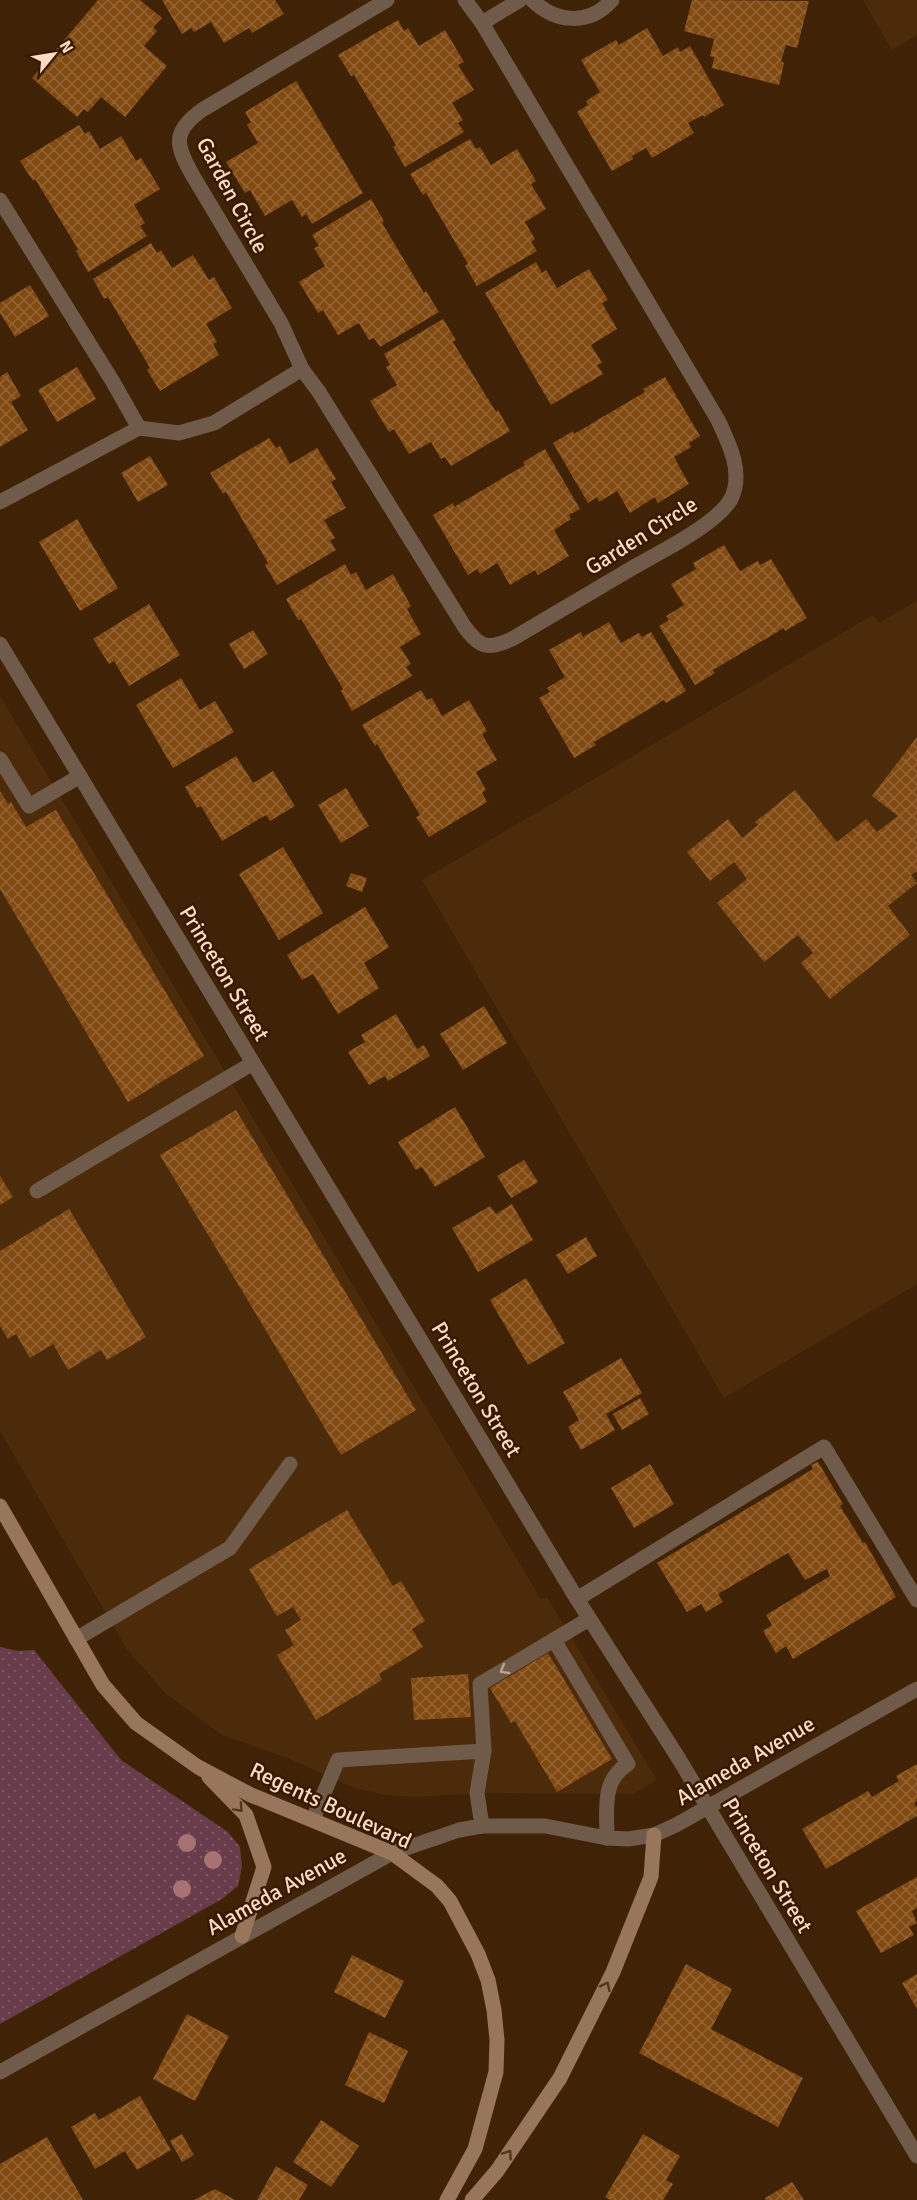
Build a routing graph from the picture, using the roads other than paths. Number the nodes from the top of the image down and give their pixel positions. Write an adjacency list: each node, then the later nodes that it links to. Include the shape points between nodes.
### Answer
1 (387, 0): 8 (street, Garden Circle, via 202,110 179,134 184,161 280,323)
2 (465, 0): 6 (street, Garden Circle)
3 (520, 0): 6 (street)
4 (532, 0): 5 (street, via 549,13 571,19 594,15)
5 (612, 0)
6 (482, 23): 8 (street, Garden Circle, via 718,420 734,459 736,478 730,499 717,514 686,536 522,633 498,644 481,645 464,626)
7 (0, 200): 9 (street)
8 (302, 369): 9 (street, via 214,423 179,433)
9 (139, 428): 10 (street)
10 (0, 502)
11 (0, 644): 13 (street, Princeton Street)
12 (0, 759): 13 (street, via 29,806)
13 (80, 776): 14 (street, Princeton Street)
14 (254, 1063): 15 (street); 18 (street, Princeton Street)
15 (37, 1191)
16 (290, 1464): 21 (street, via 230,1548)
17 (0, 1506): 21 (main road, Regents Boulevard)
18 (578, 1599): 19 (street, via 824,1447); 20 (street, Princeton Street)
19 (917, 1600)
20 (589, 1619): 22 (street); 26 (street, Princeton Street)
21 (76, 1639): 25 (main road, Regents Boulevard, via 102,1685 136,1724)
22 (554, 1640): 24 (street, one-way to 24, via 480,1684); 30 (street, via 628,1764 618,1770 606,1792)
23 (917, 1689): 26 (street, Alameda Avenue)
24 (484, 1751): 27 (street, via 338,1760); 28 (street, via 477,1793)
25 (198, 1767): 27 (main road, Regents Boulevard, via 251,1795); 32 (main road, one-way to 32, via 246,1815 264,1867)
26 (707, 1806): 29 (street, Alameda Avenue); 34 (street, Princeton Street)
27 (313, 1819): 31 (main road, Regents Boulevard)
28 (482, 1826): 30 (street, Alameda Avenue, via 545,1826); 31 (street, Alameda Avenue)
29 (654, 1835): 30 (street, Alameda Avenue); 36 (main road, one-way to 29, via 497,2171 560,2078 631,1930 651,1877)
30 (607, 1838)
31 (392, 1853): 32 (street, Alameda Avenue); 35 (main road, Regents Boulevard, via 437,1886 450,1901 478,1954 494,2010 496,2072 490,2098 476,2149)
32 (242, 1935): 33 (street, Alameda Avenue)
33 (0, 2072)
34 (917, 2156)
35 (447, 2200)
36 (472, 2200)

